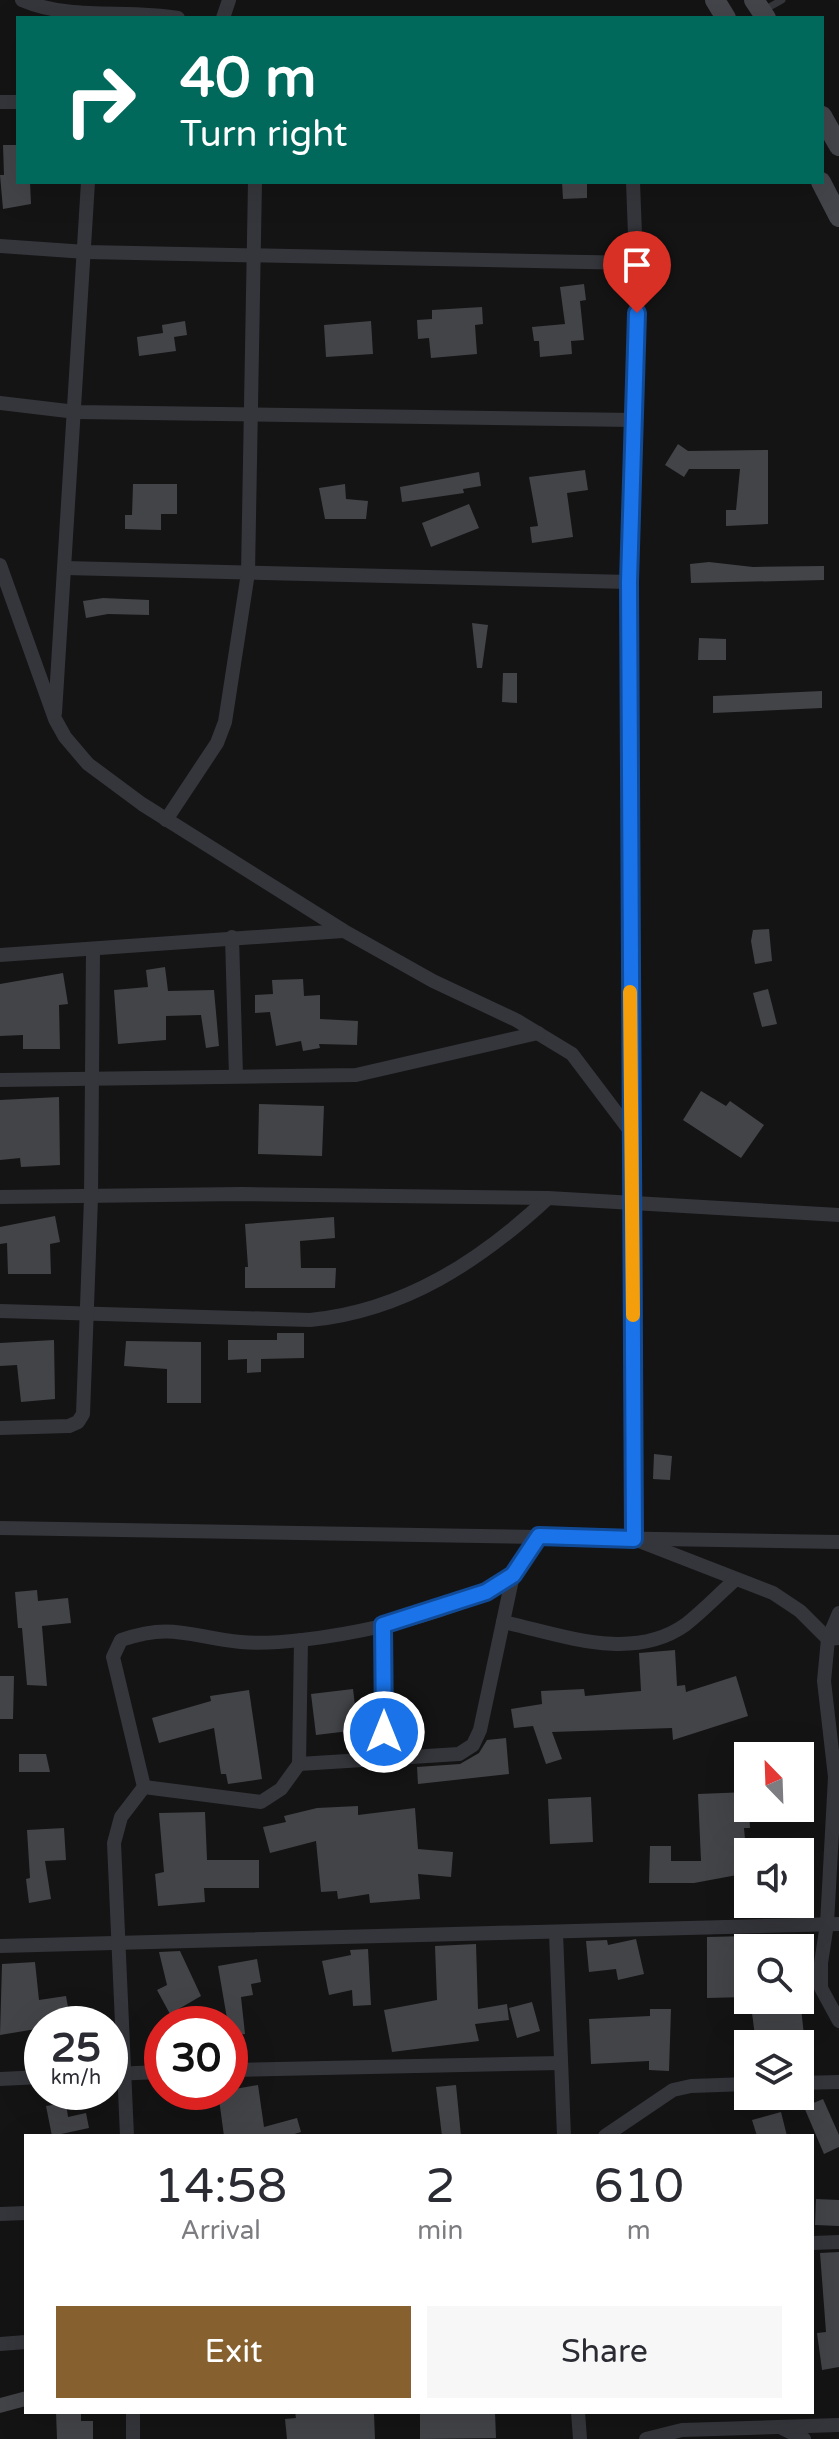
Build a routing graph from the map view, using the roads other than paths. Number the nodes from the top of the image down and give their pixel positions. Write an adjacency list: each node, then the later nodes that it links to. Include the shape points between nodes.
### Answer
1 (22, 0): 3 (street, via 64,13)
2 (782, 0): 4 (lane)
3 (124, 6): 5 (street)
4 (761, 10)
5 (169, 16)
6 (824, 120): 7 (main road)
7 (839, 146)
8 (88, 184): 14 (street)
9 (255, 184): 15 (street)
10 (633, 184): 16 (street)
11 (822, 184): 12 (main road)
12 (839, 217)
13 (0, 246): 14 (street)
14 (86, 252): 15 (street); 18 (street)
15 (255, 256): 16 (street); 19 (street)
16 (637, 263): 20 (street)
17 (0, 403): 18 (street)
18 (76, 412): 19 (street); 22 (street)
19 (251, 417): 20 (street); 23 (street)
20 (634, 420): 24 (street)
21 (0, 565): 25 (street)
22 (65, 568): 23 (street); 25 (street)
23 (248, 573): 24 (street); 26 (street, via 225,722)
24 (629, 582): 35 (street)
25 (55, 719): 26 (street, via 88,764)
26 (166, 820): 27 (street)
27 (344, 931): 28 (street); 31 (street)
28 (232, 937): 29 (street); 32 (street)
29 (93, 950): 30 (street); 33 (street)
30 (0, 955)
31 (538, 1033): 32 (street, via 356,1075); 35 (street, via 572,1054)
32 (236, 1076): 33 (street)
33 (91, 1078): 34 (street); 37 (street)
34 (0, 1080)
35 (631, 1132): 39 (street)
36 (0, 1197): 37 (street)
37 (91, 1198): 38 (street); 42 (street)
38 (548, 1198): 39 (street); 42 (street, via 500,1242 446,1277 349,1316 310,1320)
39 (633, 1205): 40 (street); 46 (street)
40 (839, 1215)
41 (0, 1311): 42 (street)
42 (85, 1313): 43 (street, via 83,1414 78,1422)
43 (0, 1428)
44 (0, 1528): 45 (street)
45 (539, 1536): 46 (street); 48 (street)
46 (634, 1539): 47 (street); 49 (street)
47 (839, 1542)
48 (513, 1575): 51 (street); 52 (street, via 459,1603)
49 (736, 1579): 51 (street, via 684,1625 634,1644 606,1644); 53 (street, via 791,1605)
50 (839, 1613): 53 (street)
51 (503, 1622): 55 (street, via 473,1745 459,1754)
52 (383, 1625): 54 (street); 55 (street)
53 (834, 1639): 57 (street, via 825,1714)
54 (301, 1640): 56 (street); 58 (street, via 243,1642 150,1630 121,1640 113,1657)
55 (384, 1759): 56 (street)
56 (299, 1764): 58 (street, via 281,1789 261,1802)
57 (837, 1777): 59 (street)
58 (144, 1787): 61 (street, via 121,1817 114,1843)
59 (833, 1924): 60 (street); 64 (street, via 821,1988)
60 (556, 1933): 61 (street); 65 (street)
61 (120, 1943): 62 (street); 63 (street)
62 (0, 1946)
63 (123, 2006)
64 (839, 2021)
65 (561, 2063): 66 (street); 74 (street)
66 (248, 2070)
67 (24, 2078): 68 (street)
68 (0, 2079)
69 (839, 2082): 70 (street)
70 (814, 2083)
71 (734, 2085): 75 (street, via 673,2090)
72 (127, 2110): 73 (street)
73 (127, 2134)
74 (564, 2134)
75 (608, 2134)
76 (24, 2213): 77 (street)
77 (0, 2214)
78 (839, 2242): 79 (street)
79 (814, 2243)
80 (24, 2342): 81 (street)
81 (0, 2344)
82 (133, 2414): 86 (street)
83 (578, 2414): 87 (street)
84 (776, 2425): 85 (street); 88 (street, via 682,2430); 89 (street)
85 (839, 2425)
86 (133, 2439)
87 (580, 2439)
88 (646, 2439)
89 (804, 2439)

